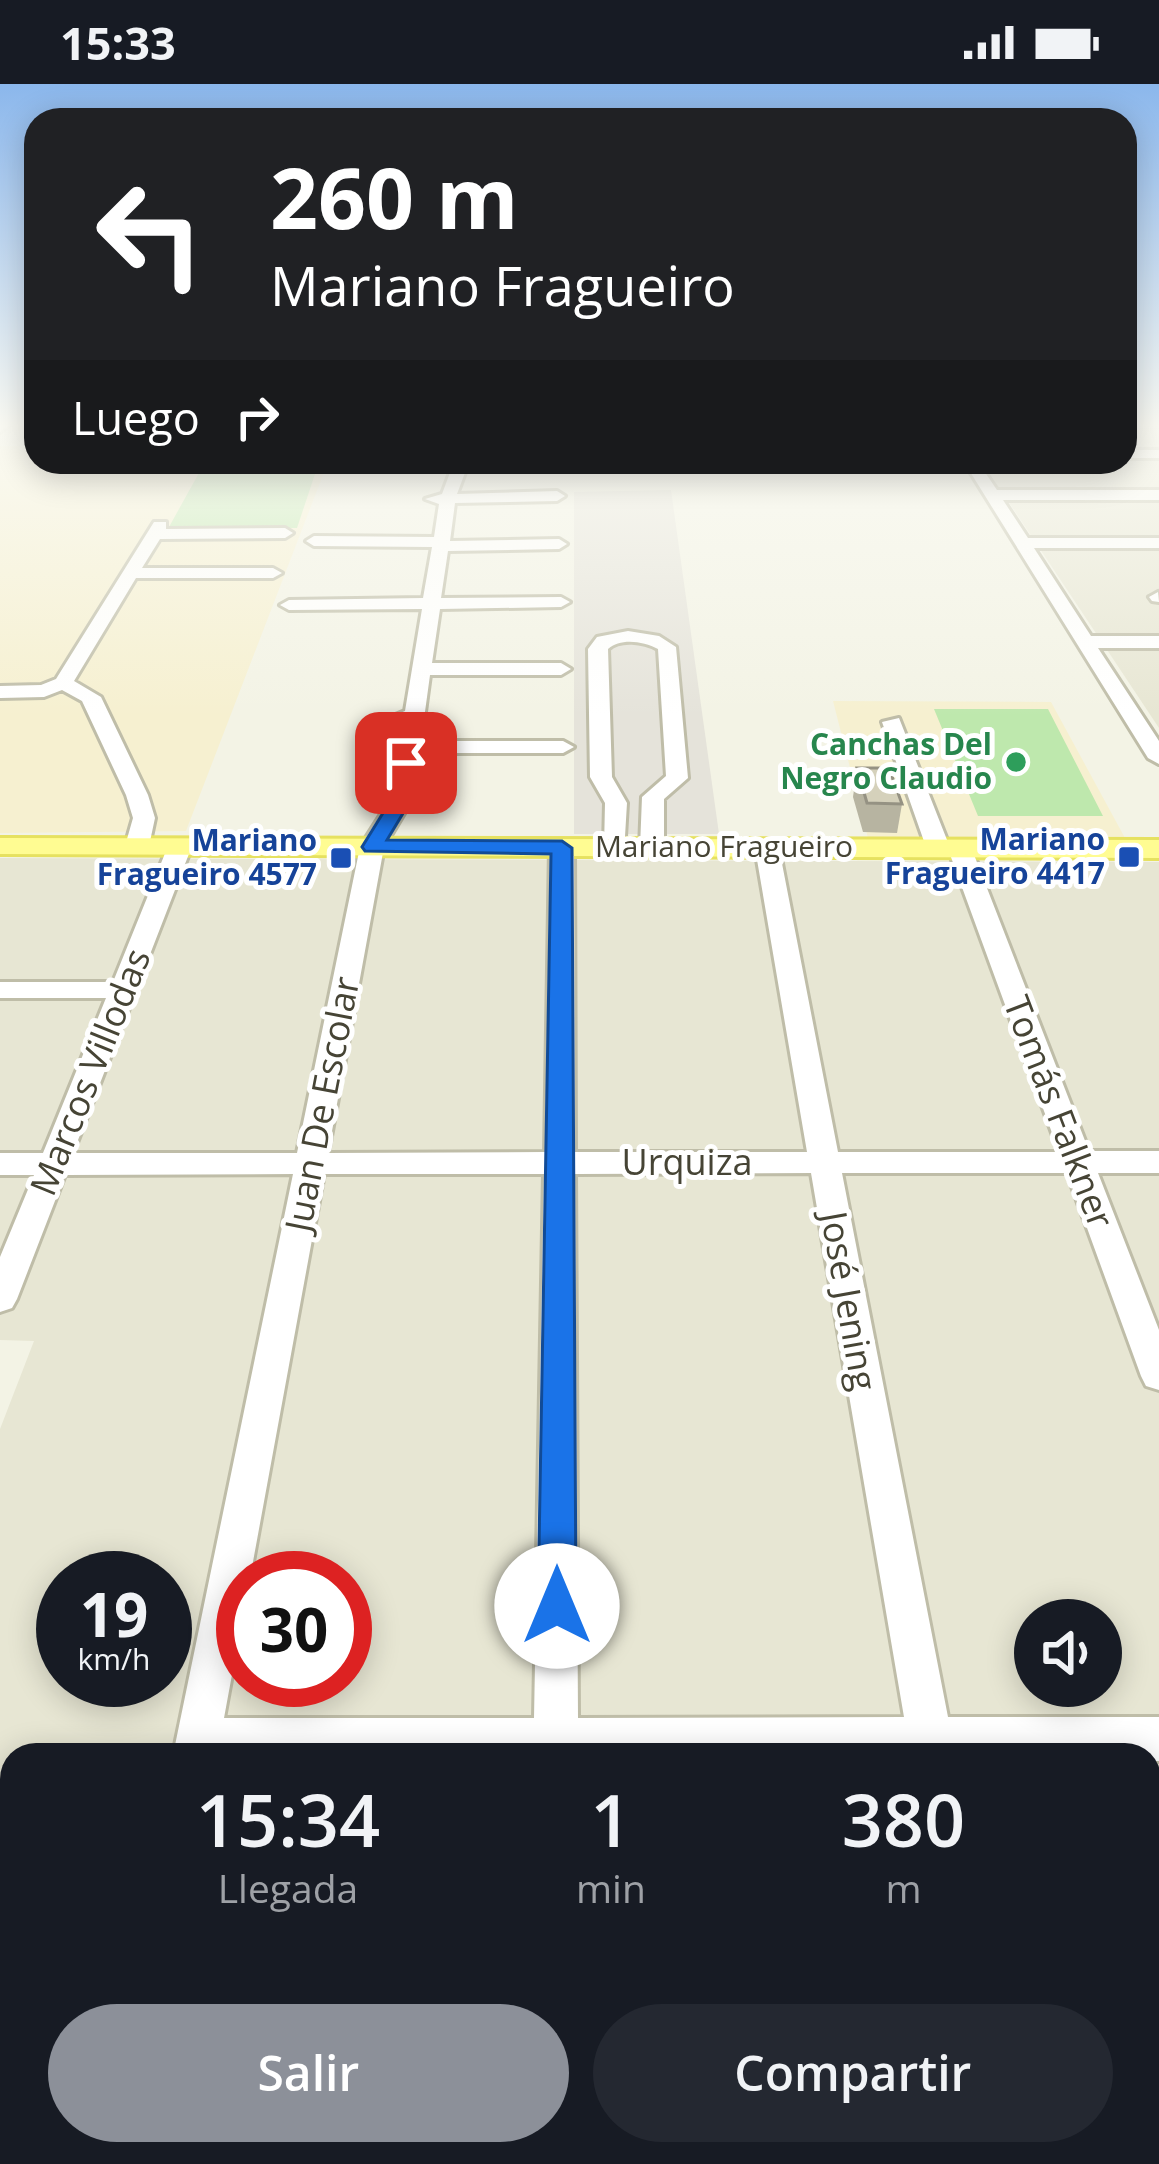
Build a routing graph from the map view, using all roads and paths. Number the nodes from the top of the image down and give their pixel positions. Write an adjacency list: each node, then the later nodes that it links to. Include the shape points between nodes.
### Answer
1 (444, 522): 4 (street, Juan De Escolar)
2 (1009, 522): 6 (street)
3 (286, 533): 9 (street, via 158,530)
4 (442, 538): 5 (street); 8 (street); 12 (street, Juan De Escolar)
5 (314, 541)
6 (1023, 543): 7 (street); 15 (street)
7 (1159, 543)
8 (559, 544)
9 (130, 573): 10 (street); 19 (street)
10 (273, 573)
11 (561, 602): 12 (street)
12 (430, 604): 13 (street); 14 (street, Juan De Escolar)
13 (289, 605)
14 (426, 627): 18 (street); 18 (street, Juan De Escolar)
15 (1086, 642): 16 (street); 21 (street)
16 (1159, 642)
17 (561, 669): 18 (street)
18 (406, 676): 25 (street, Juan De Escolar); 25 (street, via 375,748 381,758)
19 (63, 683): 20 (street); 30 (street, via 91,697 141,804)
20 (0, 692)
21 (1132, 716): 22 (street); 26 (street)
22 (1159, 716)
23 (892, 722): 33 (street, Tomás Falkner)
24 (563, 747): 25 (street)
25 (407, 755): 32 (street, Juan De Escolar, via 401,800)
26 (1159, 758)
27 (614, 797): 28 (street); 28 (street, via 601,777 598,649 627,637 667,646 677,778); 35 (street)
28 (653, 797): 36 (street)
29 (0, 846): 30 (main road, Mariano Fragueiro)
30 (136, 846): 31 (main road, Mariano Fragueiro)
31 (180, 846): 32 (main road, Mariano Fragueiro); 40 (street, Marcos Villodas)
32 (373, 847): 34 (main road, Mariano Fragueiro); 47 (street, Juan De Escolar)
33 (948, 847): 37 (main road, Mariano Fragueiro); 38 (main road, Mariano Fragueiro); 43 (street, Tomás Falkner)
34 (562, 848): 35 (main road, Mariano Fragueiro); 41 (street)
35 (616, 848): 36 (main road, Mariano Fragueiro)
36 (652, 848): 37 (main road, Mariano Fragueiro)
37 (766, 848): 42 (street, José Jening)
38 (1157, 852)
39 (0, 990): 40 (street)
40 (122, 990): 46 (street, Marcos Villodas)
41 (560, 1162): 42 (street, Urquiza); 47 (street, Urquiza); 52 (street)
42 (824, 1162): 43 (street, Urquiza); 53 (street, José Jening)
43 (1077, 1162): 44 (street, Urquiza); 49 (street, Tomás Falkner)
44 (1159, 1162)
45 (0, 1163): 46 (street, Urquiza)
46 (54, 1163): 47 (street, Urquiza); 48 (street, Marcos Villodas)
47 (310, 1163): 51 (street, Juan De Escolar)
48 (0, 1299)
49 (1159, 1376)
50 (1159, 1738): 54 (street)
51 (197, 1743)
52 (552, 1743)
53 (930, 1743)
54 (1032, 1743)

